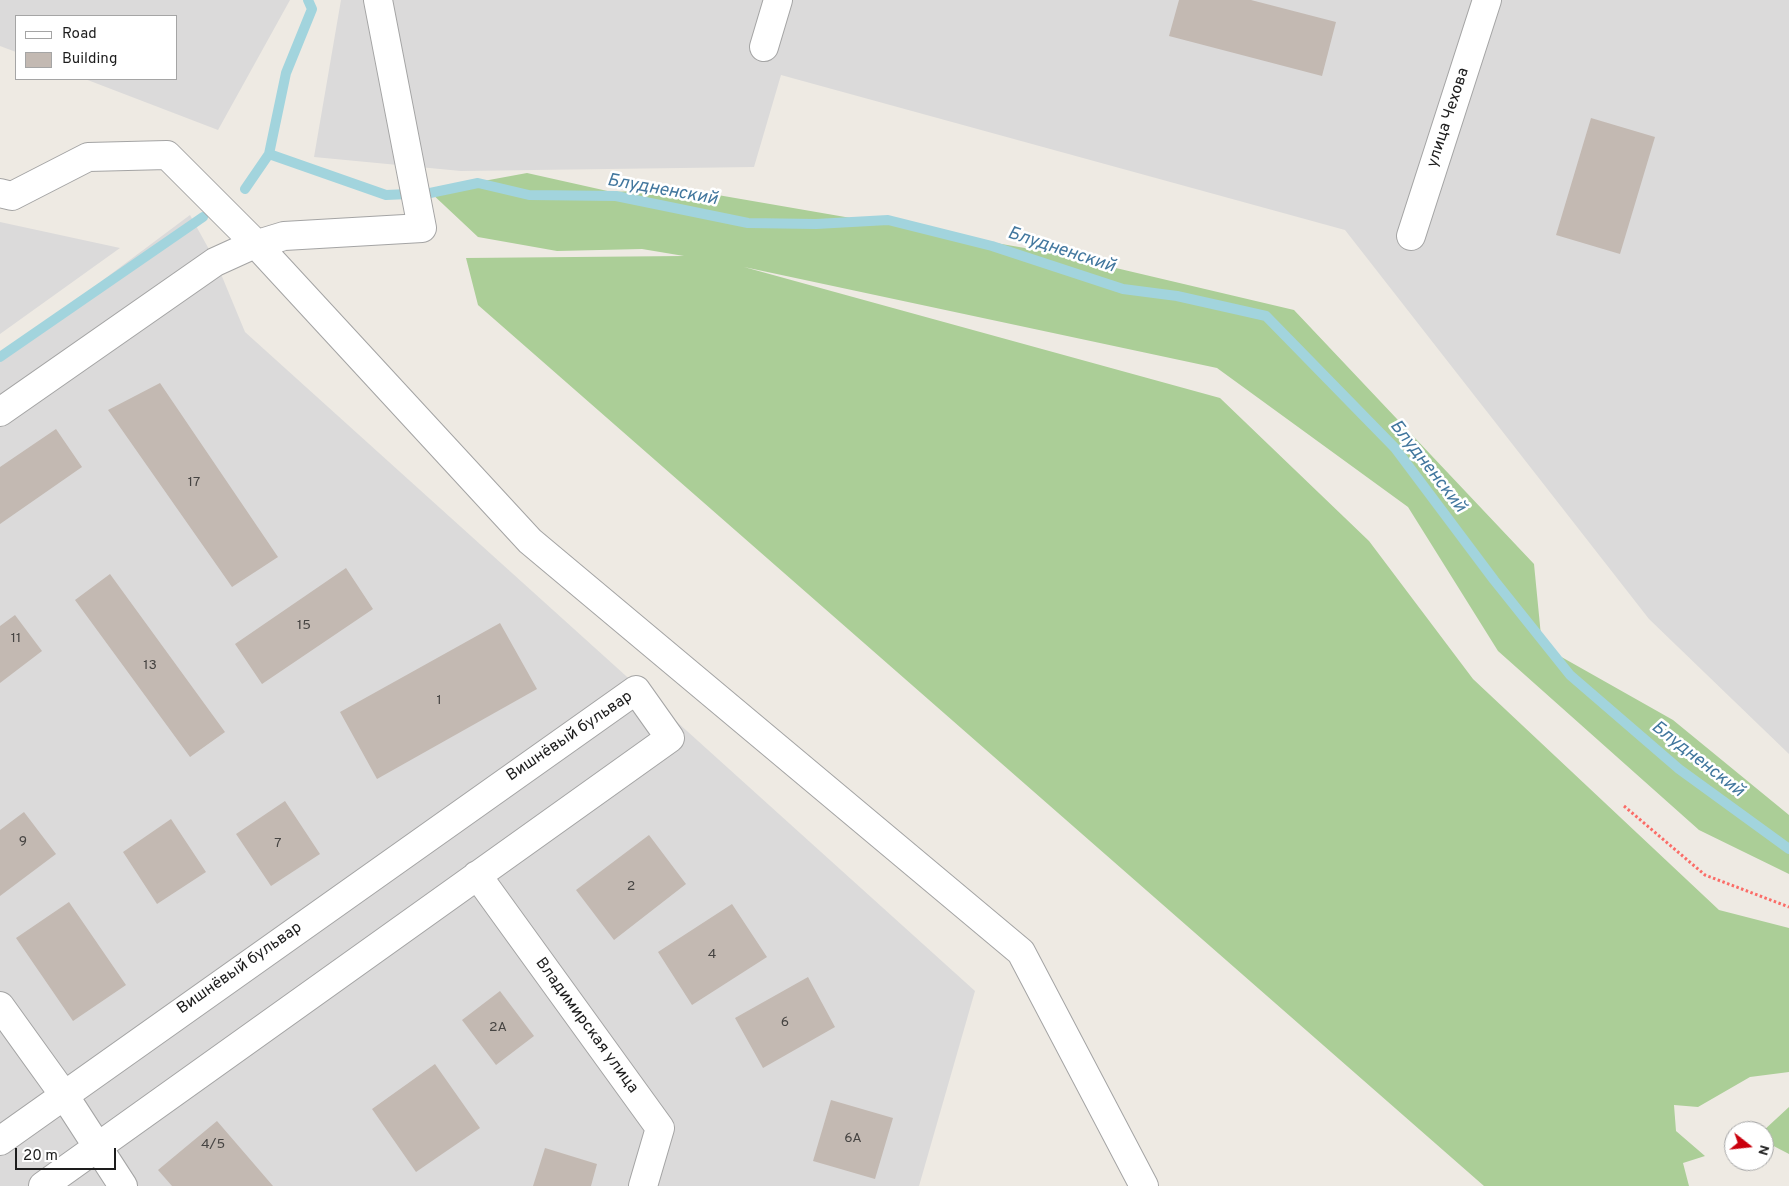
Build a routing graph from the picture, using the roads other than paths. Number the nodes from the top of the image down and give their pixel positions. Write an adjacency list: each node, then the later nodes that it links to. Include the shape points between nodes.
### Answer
1 (378, 0): 7 (street, via 422,228 284,236)
2 (778, 0): 4 (street)
3 (1487, 0): 6 (street, улица Чехова)
4 (764, 47)
5 (0, 193): 7 (street, via 12,196 88,157 168,155)
6 (1410, 236)
7 (256, 244): 8 (street, via 216,262); 17 (street, via 530,541 1021,952)
8 (0, 412)
9 (478, 875): 11 (street, Вишнёвый бульвар, via 670,738 636,690); 13 (street, Вишнёвый бульвар); 16 (street, Владимирская улица, via 660,1128)
10 (0, 1006): 11 (street)
11 (64, 1095): 12 (street, Вишнёвый бульвар); 13 (street)
12 (0, 1140)
13 (98, 1147): 14 (street, Вишнёвый бульвар); 15 (street)
14 (43, 1186)
15 (123, 1186)
16 (643, 1186)
17 (1144, 1186)

